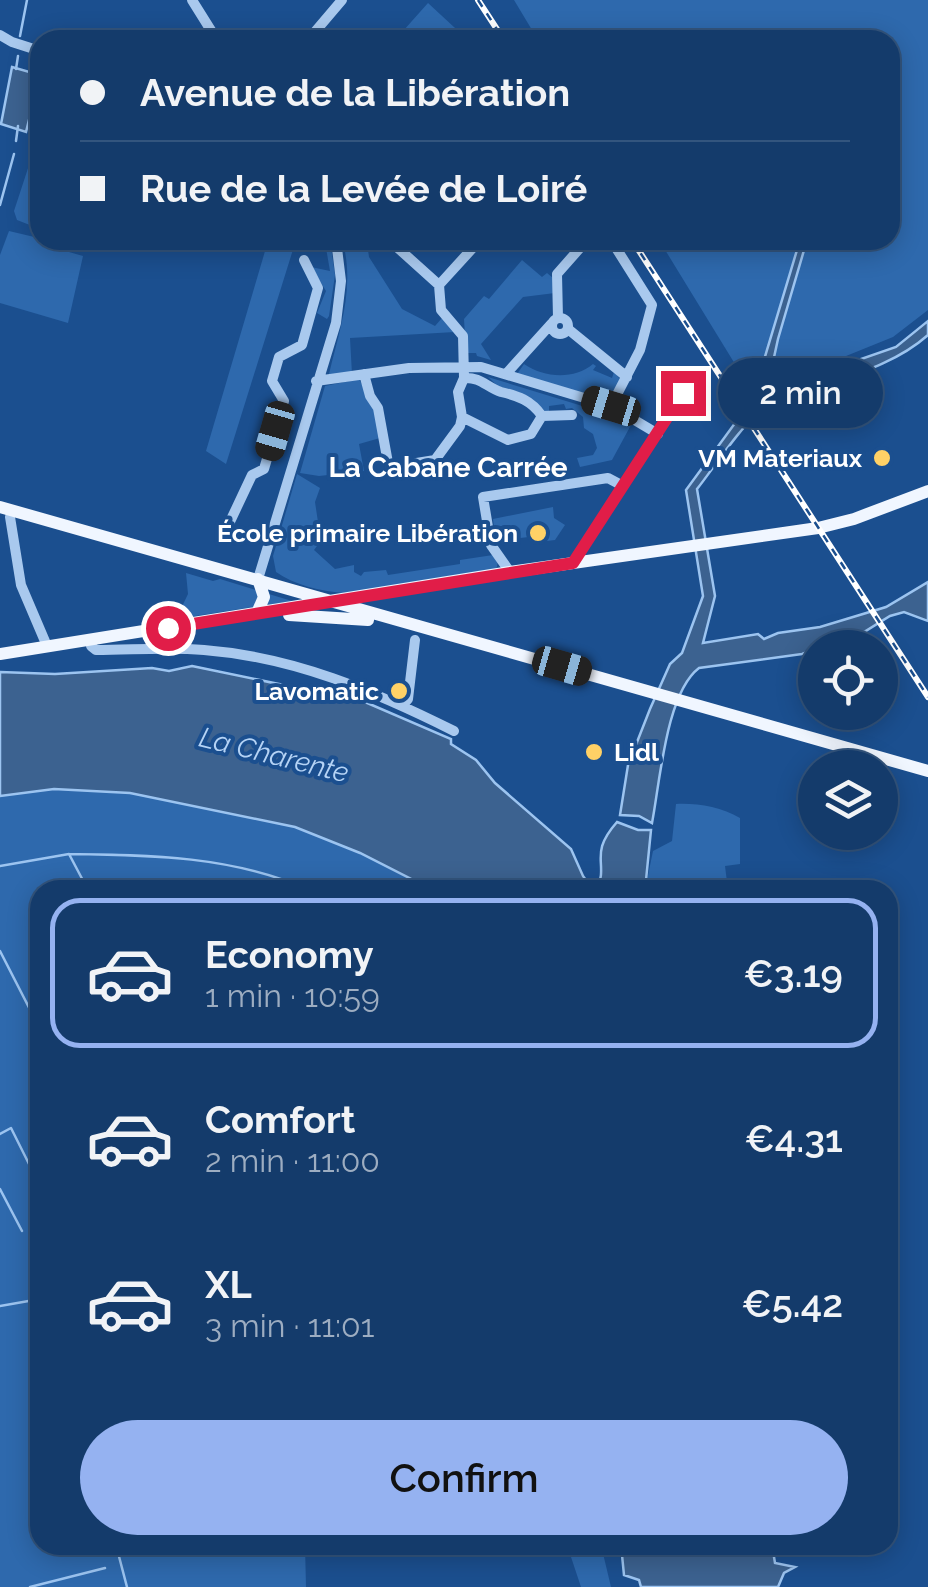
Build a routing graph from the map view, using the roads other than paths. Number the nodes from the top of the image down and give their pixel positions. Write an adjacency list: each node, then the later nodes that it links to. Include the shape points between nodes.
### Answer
1 (192, 0): 3 (street)
2 (342, 0): 4 (street)
3 (211, 30)
4 (316, 30)
5 (0, 35): 6 (street)
6 (30, 48)
7 (337, 250): 16 (street)
8 (400, 250): 13 (street)
9 (471, 250): 13 (street)
10 (577, 250): 15 (street, via 557,274)
11 (617, 250): 20 (street, via 652,305)
12 (304, 260): 14 (street, via 318,288)
13 (440, 286): 17 (street, via 441,310 464,336)
14 (310, 318): 16 (street); 27 (street, via 302,345 279,357 272,381 284,401)
15 (555, 325): 19 (street); 20 (street, via 566,320)
16 (335, 326): 21 (street)
17 (464, 372): 18 (street, via 409,368); 19 (street); 25 (street, via 500,392 514,392); 26 (street, via 458,392)
18 (364, 374): 21 (street); 26 (street, via 390,466 435,460)
19 (506, 374): 23 (street)
20 (626, 377): 23 (street)
21 (316, 381): 29 (street)
22 (683, 393): 28 (street)
23 (611, 406): 28 (street)
24 (572, 415): 25 (street)
25 (542, 416): 26 (street, via 530,434 508,440)
26 (462, 417)
27 (275, 431): 29 (street); 33 (street, via 264,469 252,475)
28 (658, 434): 30 (street)
29 (300, 438): 36 (street)
30 (624, 486): 34 (street); 35 (street, via 608,478 483,496 490,545)
31 (928, 492): 34 (main road, via 854,519)
32 (6, 509): 36 (main road); 44 (street, via 21,585)
33 (226, 528)
34 (573, 563): 35 (main road)
35 (510, 572): 37 (main road)
36 (258, 579): 38 (main road); 39 (main road, via 264,597)
37 (386, 592): 38 (main road); 41 (main road, via 382,602)
38 (330, 602): 39 (main road); 41 (main road)
39 (257, 614): 40 (main road)
40 (236, 617): 41 (main road); 42 (main road)
41 (392, 619): 48 (main road)
42 (91, 640): 44 (main road); 46 (street, via 96,650 203,650 297,665)
43 (414, 640): 46 (street)
44 (47, 646): 45 (main road)
45 (0, 654)
46 (403, 706): 47 (street)
47 (454, 731)
48 (928, 771)

